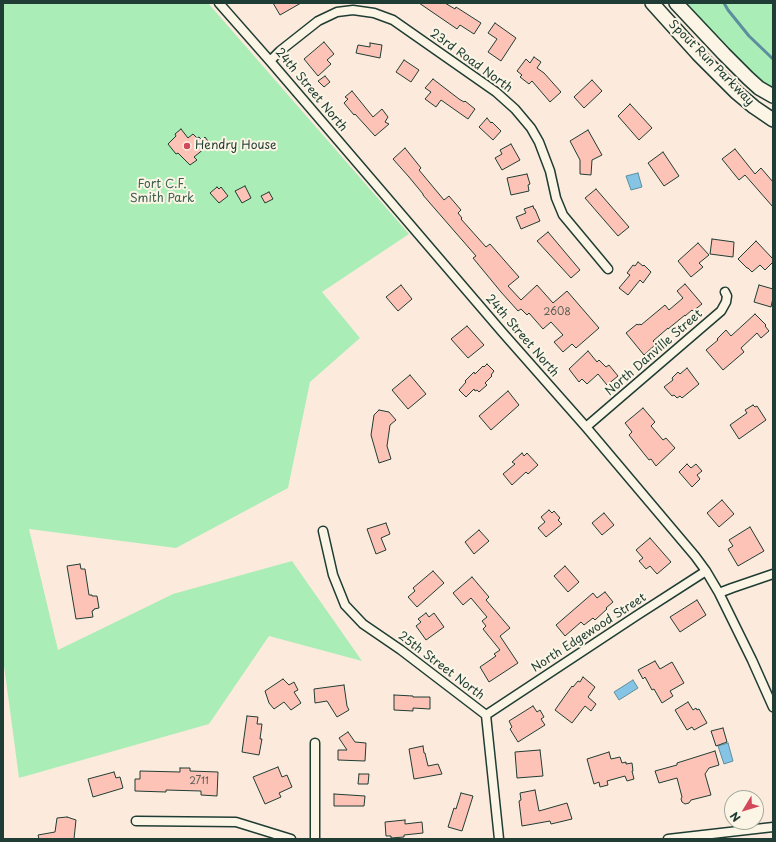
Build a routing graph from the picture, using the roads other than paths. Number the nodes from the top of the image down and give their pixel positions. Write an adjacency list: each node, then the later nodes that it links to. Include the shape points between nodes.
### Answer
1 (219, 3): 4 (street, 24th Street North)
2 (652, 3): 8 (main road, Spout Run Parkway, via 736,92)
3 (676, 3): 5 (main road, Spout Run Parkway)
4 (270, 61): 9 (street, 23rd Road North, via 318,21 337,12 353,10 374,13 393,20 496,92 515,109 539,142 563,215); 11 (street, 24th Street North)
5 (759, 88): 6 (main road, Spout Run Parkway); 7 (main road)
6 (773, 96)
7 (773, 100)
8 (773, 120)
9 (608, 269)
10 (725, 292): 11 (street, North Danville Street, via 727,296 722,311)
11 (586, 427): 13 (street, 24th Street North)
12 (323, 531): 17 (street, 25th Street North, via 333,575 345,605 363,624)
13 (706, 572): 15 (street, 24th Street North); 17 (street, North Edgewood Street)
14 (773, 574): 15 (street)
15 (719, 594): 16 (street, 24th Street North)
16 (773, 707)
17 (486, 715): 23 (street, 25th Street North)
18 (315, 743): 22 (street)
19 (136, 821): 21 (street, via 236,822)
20 (773, 827): 24 (street)
21 (291, 839)
22 (315, 839)
23 (499, 839)
24 (668, 839)

